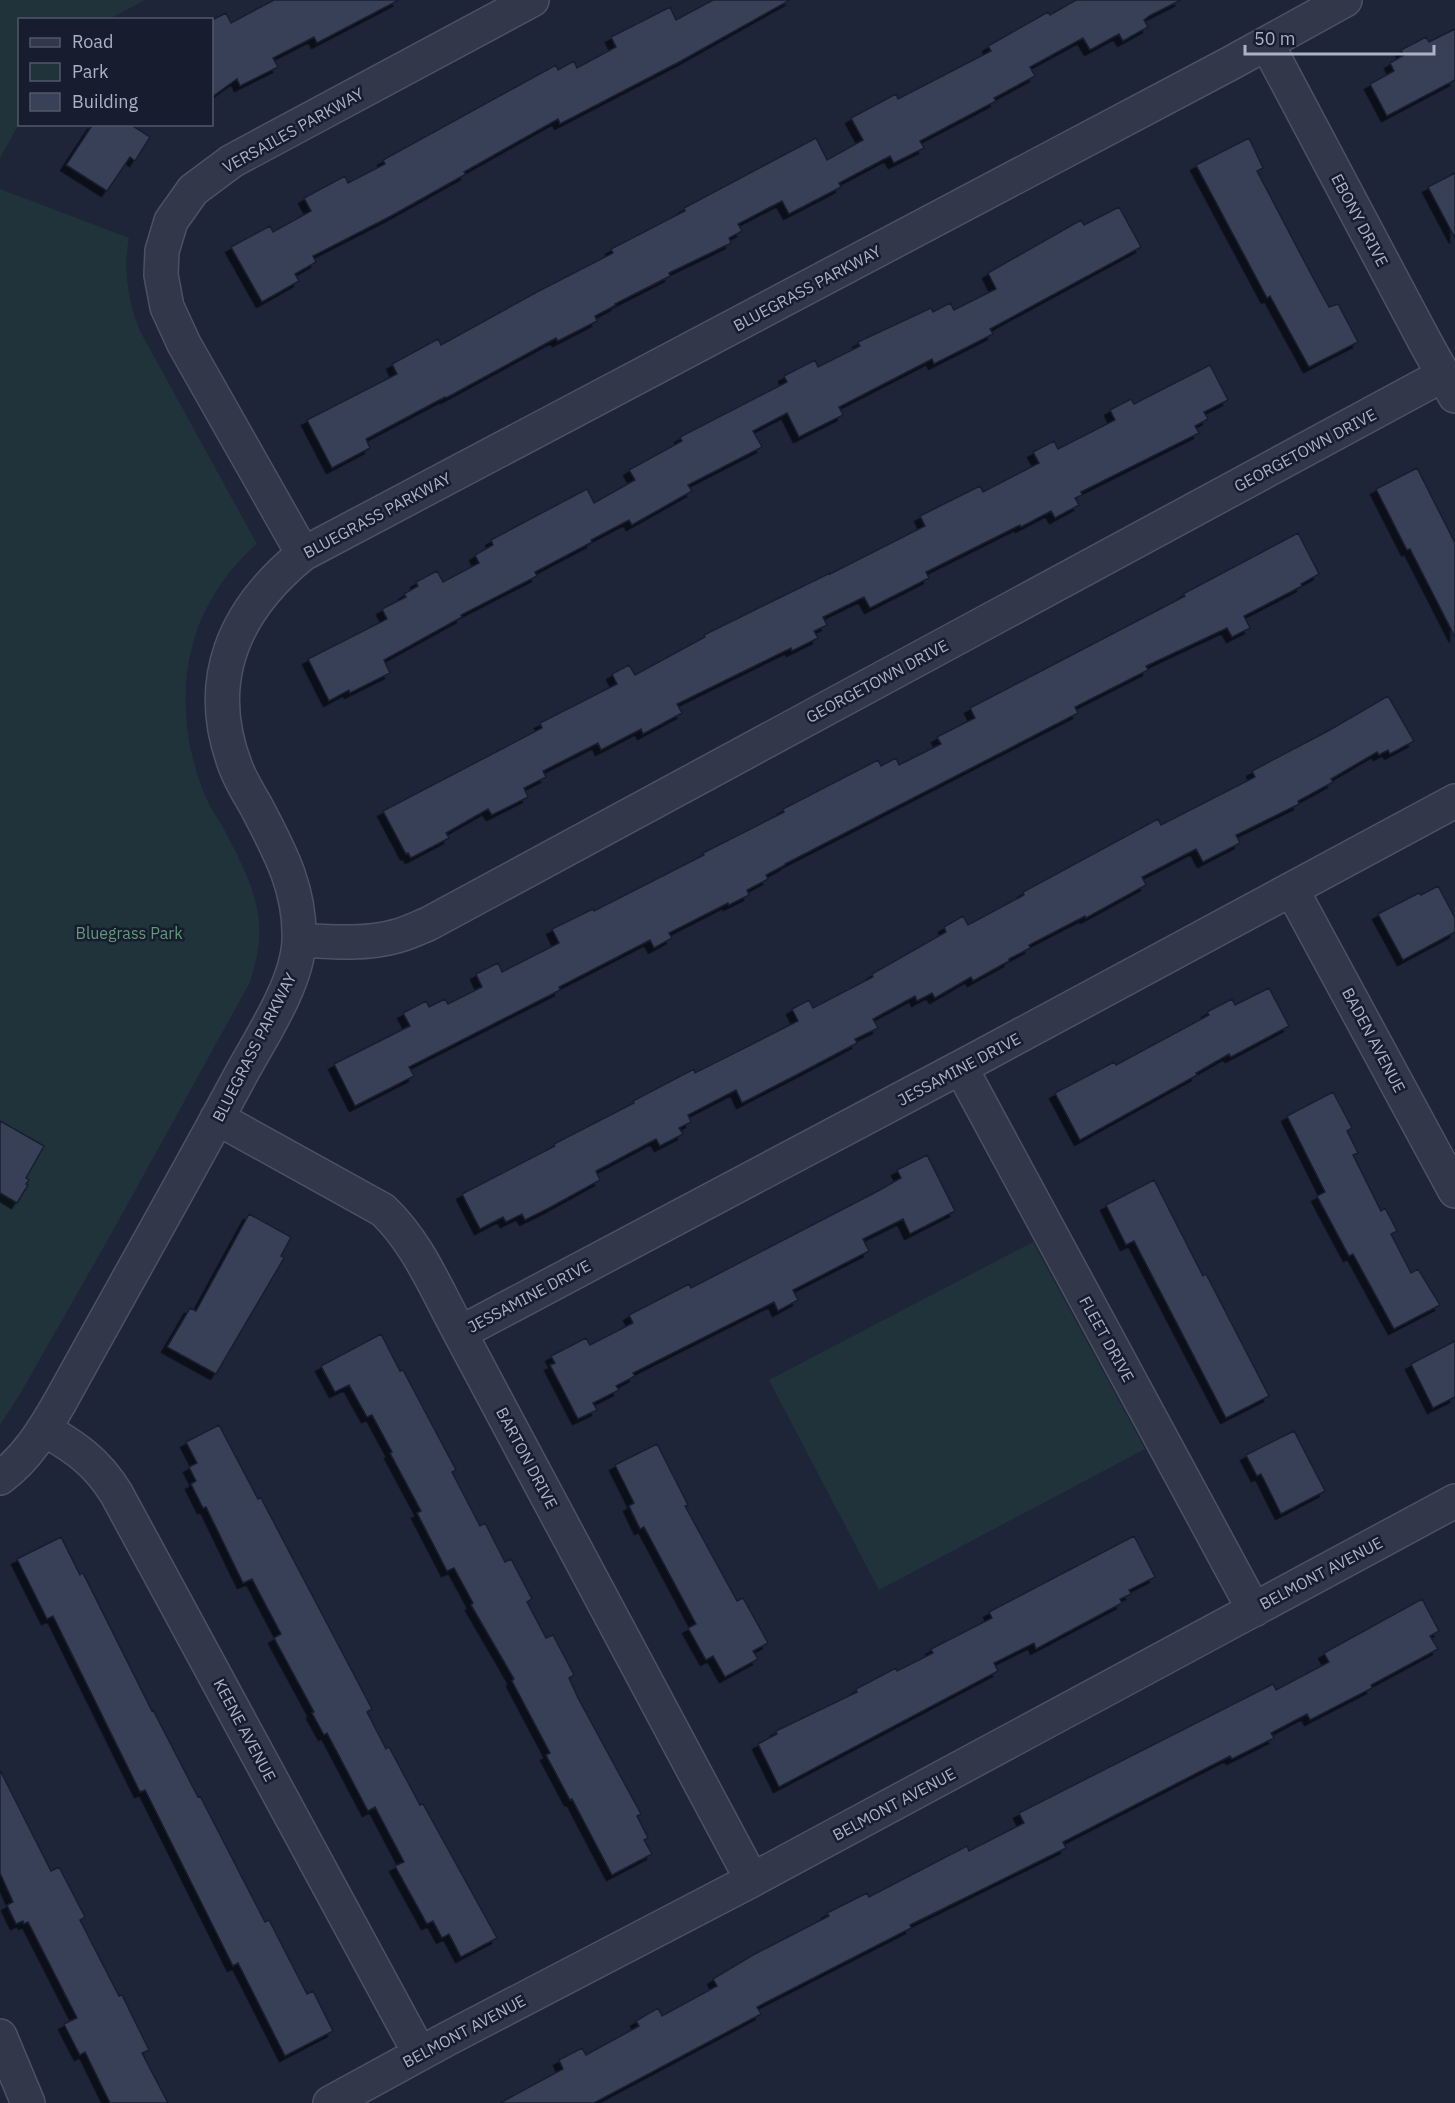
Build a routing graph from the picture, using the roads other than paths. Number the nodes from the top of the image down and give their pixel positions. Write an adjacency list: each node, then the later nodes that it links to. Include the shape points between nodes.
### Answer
1 (532, 0): 5 (street, VERSAILES PARKWAY, via 232,161 193,190 167,231 161,275 167,307)
2 (1346, 0): 3 (street, BLUEGRASS PARKWAY)
3 (1267, 44): 4 (street, EBONY DRIVE); 5 (street, BLUEGRASS PARKWAY)
4 (1449, 385): 8 (street, GEORGETOWN DRIVE, via 428,924 397,936 365,941)
5 (303, 554): 8 (street, BLUEGRASS PARKWAY, via 278,573 240,626 228,650 222,714 236,770 285,862 294,895)
6 (1455, 801): 7 (street, JESSAMINE DRIVE)
7 (1292, 890): 9 (street, JESSAMINE DRIVE); 11 (street, BADEN AVENUE)
8 (299, 940): 10 (street, BLUEGRASS PARKWAY, via 295,968 285,991)
9 (960, 1068): 12 (street, JESSAMINE DRIVE); 16 (street, FLEET DRIVE)
10 (218, 1118): 12 (street, BARTON DRIVE, via 383,1210 398,1223); 13 (street, BLUEGRASS PARKWAY)
11 (1455, 1191)
12 (460, 1333): 17 (street, BARTON DRIVE)
13 (44, 1430): 14 (street, BLUEGRASS PARKWAY); 19 (street, KEENE AVENUE, via 88,1458 116,1493)
14 (0, 1478)
15 (1455, 1500): 16 (street, BELMONT AVENUE)
16 (1254, 1610): 17 (street, BELMONT AVENUE)
17 (752, 1880): 19 (street, BELMONT AVENUE)
18 (0, 2036): 20 (street)
19 (420, 2054): 21 (street, BELMONT AVENUE)
20 (28, 2103)
21 (330, 2103)

